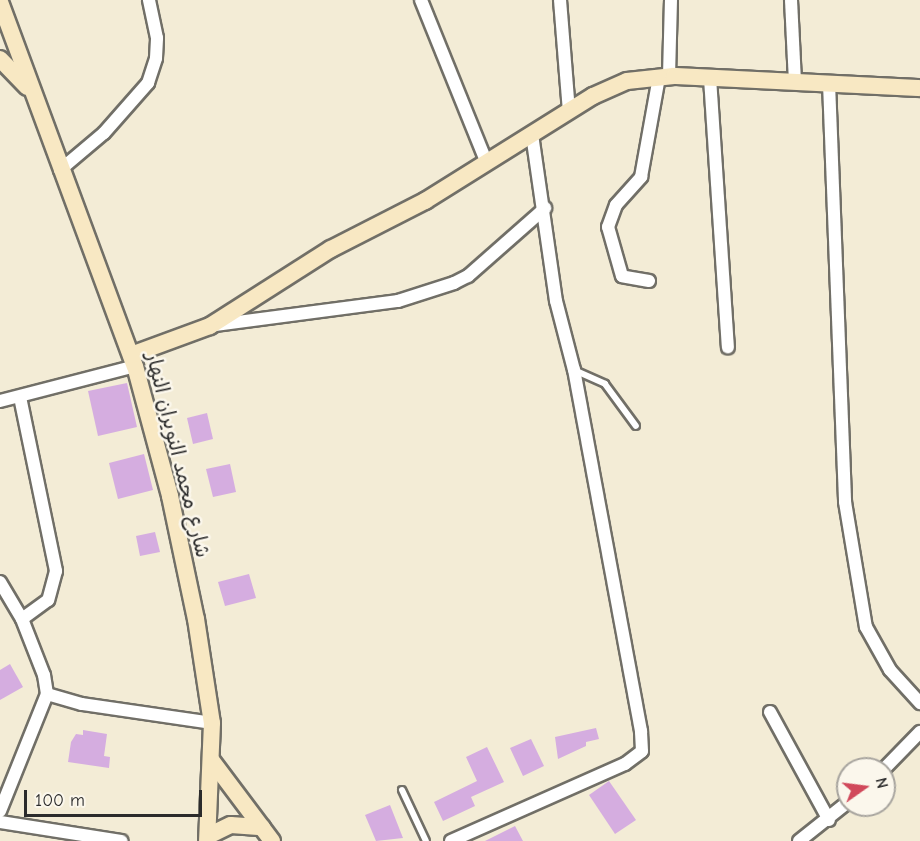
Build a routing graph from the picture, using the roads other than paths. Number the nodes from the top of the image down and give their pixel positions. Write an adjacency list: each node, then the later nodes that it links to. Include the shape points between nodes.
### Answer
1 (149, 0): 17 (street, via 157,38 148,83 104,132)
2 (421, 0): 16 (street)
3 (560, 0): 14 (street)
4 (671, 0): 8 (street)
5 (791, 0): 10 (street)
6 (0, 2): 13 (street, شارع محمد النويران النهار)
7 (0, 59): 13 (street, شارع محمد النويران النهار)
8 (664, 76): 9 (street); 14 (street, via 610,87); 19 (street, via 641,177 616,205 608,227 622,276)
9 (710, 78): 10 (street); 21 (street)
10 (795, 81): 11 (street)
11 (829, 82): 12 (street); 30 (street, via 845,502 866,627 890,670)
12 (920, 88)
13 (33, 95): 17 (street, شارع محمد النويران النهار)
14 (569, 111): 15 (street)
15 (532, 135): 16 (street); 18 (street)
16 (487, 163): 20 (street, via 331,249)
17 (60, 170): 22 (street, شارع محمد النويران النهار)
18 (545, 208): 20 (street, via 468,276 454,283 398,301); 23 (street, via 556,301)
19 (649, 280)
20 (210, 326): 22 (street)
21 (728, 347)
22 (133, 361): 24 (street); 32 (street, شارع محمد النويران النهار, via 180,537)
23 (574, 370): 26 (lane, via 605,384); 45 (street, via 642,751 625,764)
24 (20, 396): 25 (street); 28 (street, via 56,571 48,600)
25 (0, 401)
26 (636, 426)
27 (0, 582): 28 (street)
28 (21, 619): 29 (street, via 44,675)
29 (47, 694): 32 (street, via 82,704); 37 (street)
30 (920, 703)
31 (770, 712): 39 (street)
32 (212, 723): 35 (street, شارع محمد النويران النهار)
33 (920, 732): 34 (street)
34 (896, 757)
35 (212, 761): 41 (street); 42 (street, شارع محمد النويران النهار)
36 (402, 790): 44 (lane)
37 (0, 811)
38 (836, 813): 39 (street)
39 (829, 820): 46 (street)
40 (0, 822): 43 (street)
41 (267, 834): 42 (street, via 231,825)
42 (208, 838)
43 (122, 841)
44 (426, 841)
45 (451, 841)
46 (799, 841)

